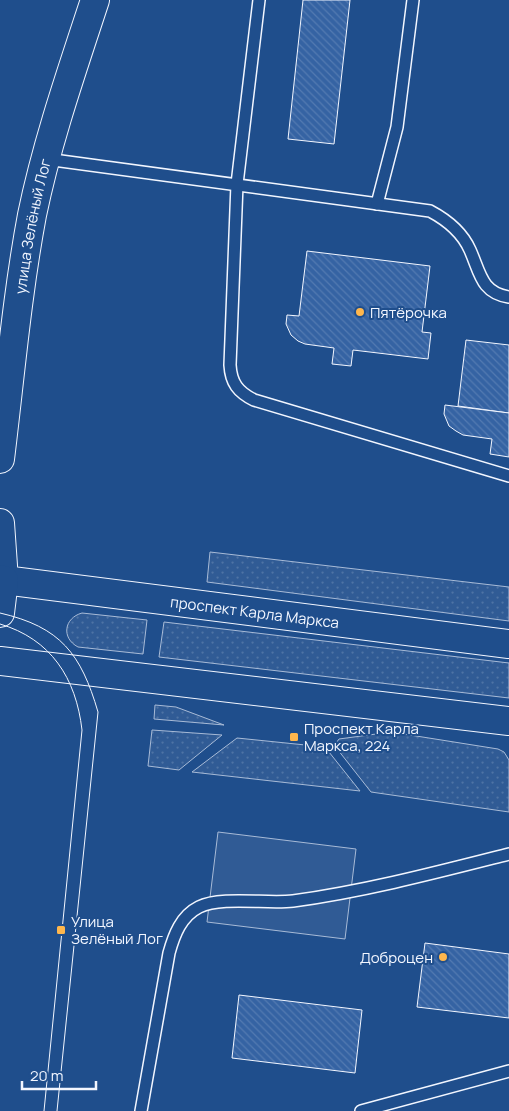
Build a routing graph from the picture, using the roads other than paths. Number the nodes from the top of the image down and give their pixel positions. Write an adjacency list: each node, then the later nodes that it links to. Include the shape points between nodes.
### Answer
1 (96, 0): 4 (street, улица Зелёный Лог)
2 (259, 0): 5 (lane)
3 (413, 0): 6 (lane, via 397,127)
4 (46, 159): 5 (lane); 8 (street, улица Зелёный Лог, via 32,215)
5 (237, 184): 6 (lane); 9 (lane, via 230,365 236,387 254,400)
6 (377, 204): 7 (lane, via 430,211 446,219 470,250 477,272 487,288)
7 (509, 297)
8 (0, 459)
9 (509, 476)
10 (0, 523): 11 (street)
11 (2, 579): 12 (street); 13 (street, проспект Карла Маркса)
12 (0, 613)
13 (509, 644)
14 (0, 661): 15 (street)
15 (509, 721)
16 (509, 854): 18 (lane, via 345,893 290,901 200,906 176,930 168,953)
17 (509, 1071): 19 (lane)
18 (141, 1111)
19 (361, 1111)

